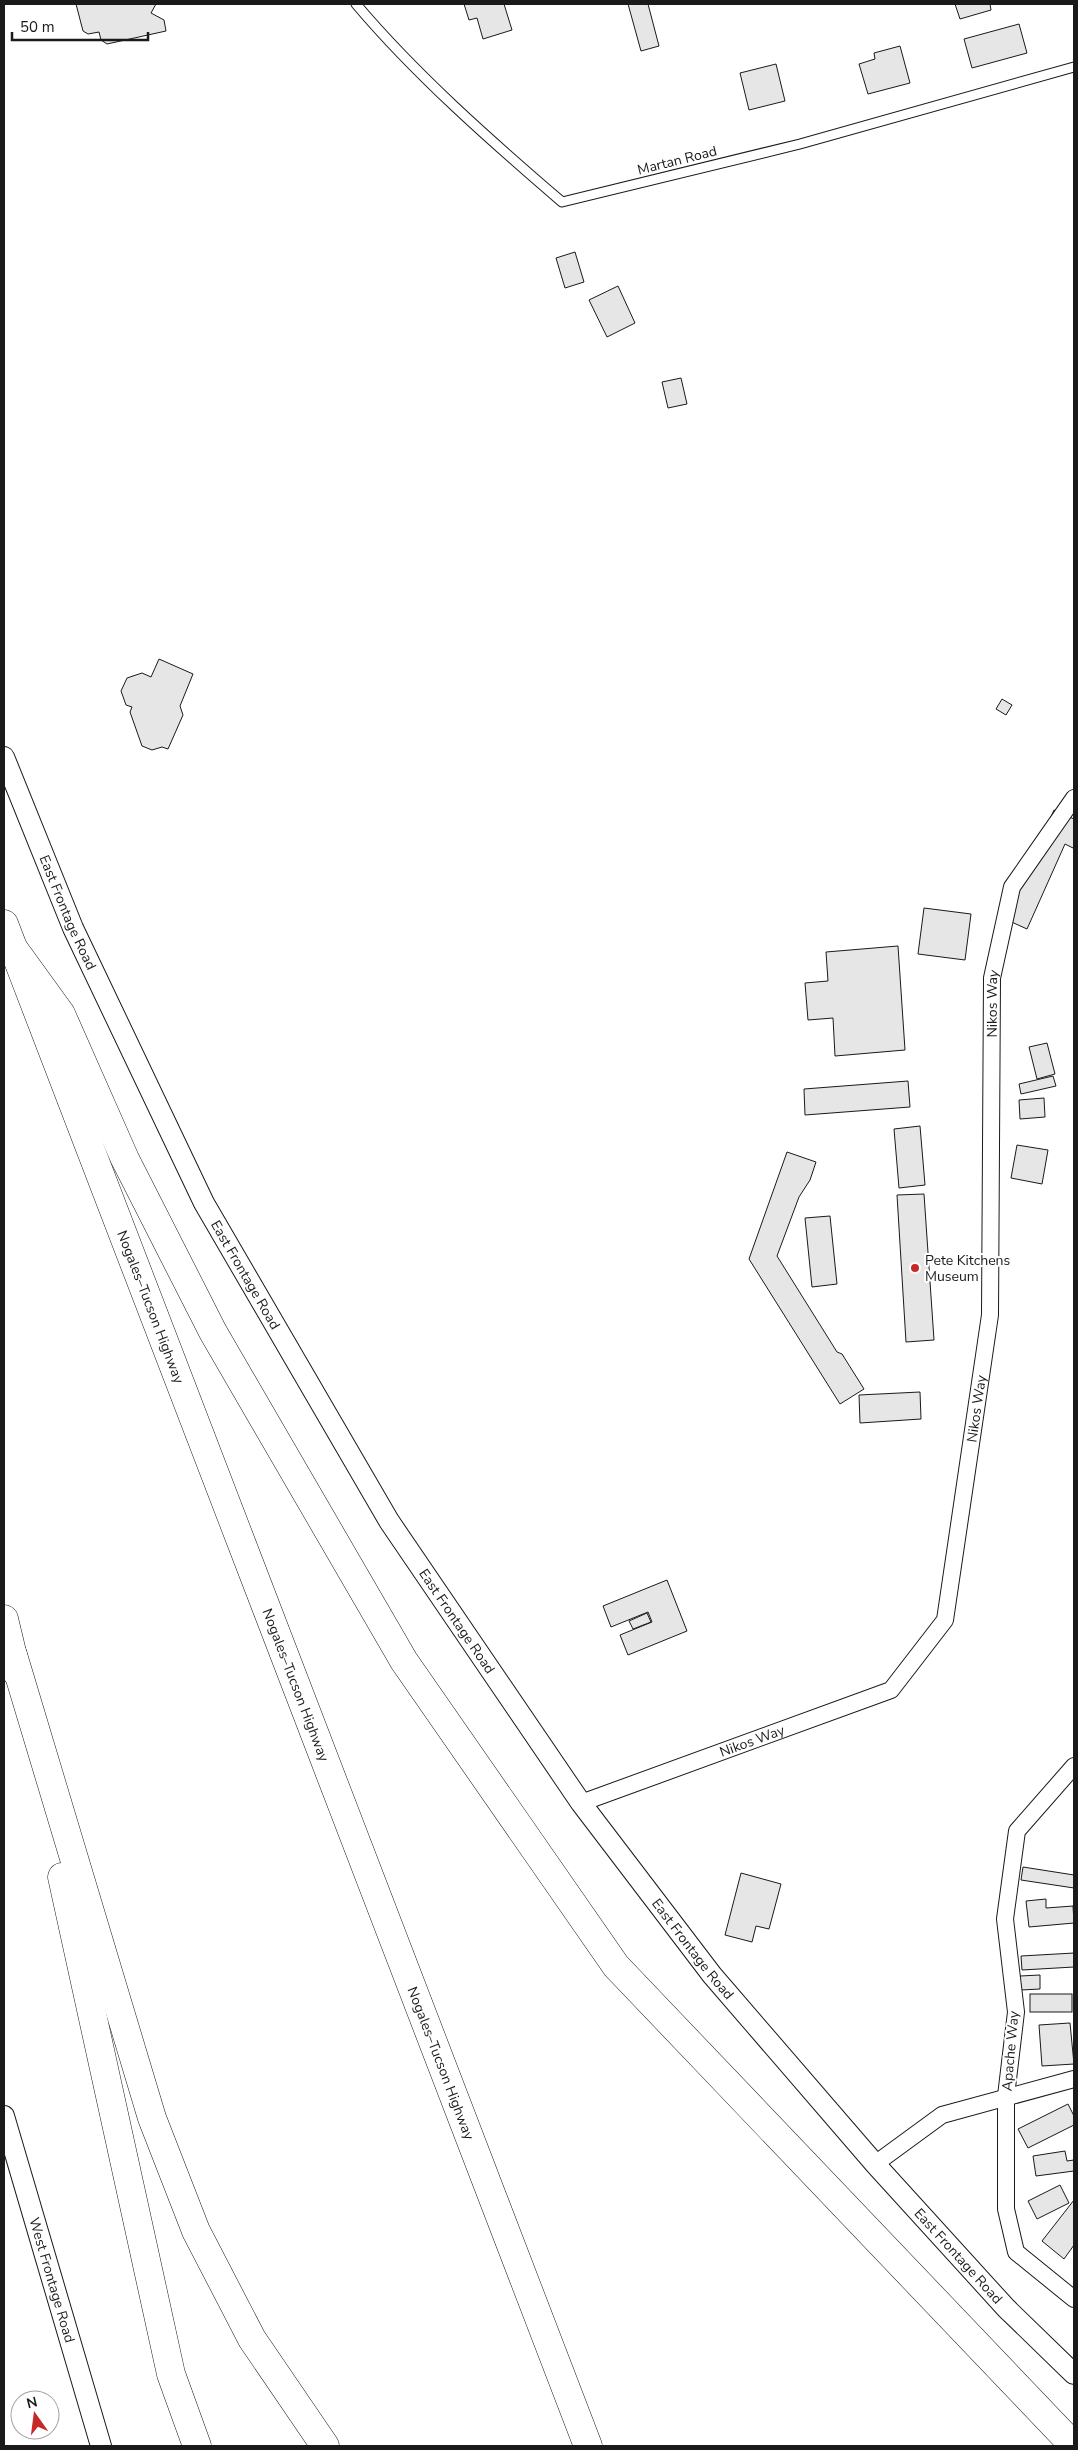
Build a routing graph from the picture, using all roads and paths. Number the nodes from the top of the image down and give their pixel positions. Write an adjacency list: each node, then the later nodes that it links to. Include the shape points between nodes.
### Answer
1 (356, 4): 2 (lane, Martan Road, via 499,149 562,202 800,144)
2 (1074, 67)
3 (4, 757): 9 (street, East Frontage Road, via 73,928 204,1203 389,1521)
4 (1074, 798): 9 (street, Nikos Way, via 1012,887 992,978 990,1315 945,1620 891,1690)
5 (8, 934): 19 (highway, Nogales–Tucson Highway); 20 (highway, via 61,1014 125,1159 213,1332 404,1661 616,1966)
6 (4, 1619): 7 (highway)
7 (13, 1655): 17 (highway, via 171,2374); 18 (highway, via 152,2118 196,2231 252,2339)
8 (1074, 1766): 11 (street, Apache Way, via 1017,1830 1005,1919 1016,2012)
9 (581, 1803): 13 (street, East Frontage Road, via 712,1975)
10 (1074, 2079): 11 (street)
11 (1006, 2096): 13 (street, via 942,2115); 14 (street, Apache Way, via 1006,2209 1016,2252)
12 (4, 2116): 16 (street, West Frontage Road)
13 (875, 2164): 15 (street, East Frontage Road, via 1006,2308)
14 (1074, 2299)
15 (1074, 2374)
16 (101, 2446)
17 (196, 2446)
18 (326, 2446)
19 (588, 2446)
20 (1074, 2446)

